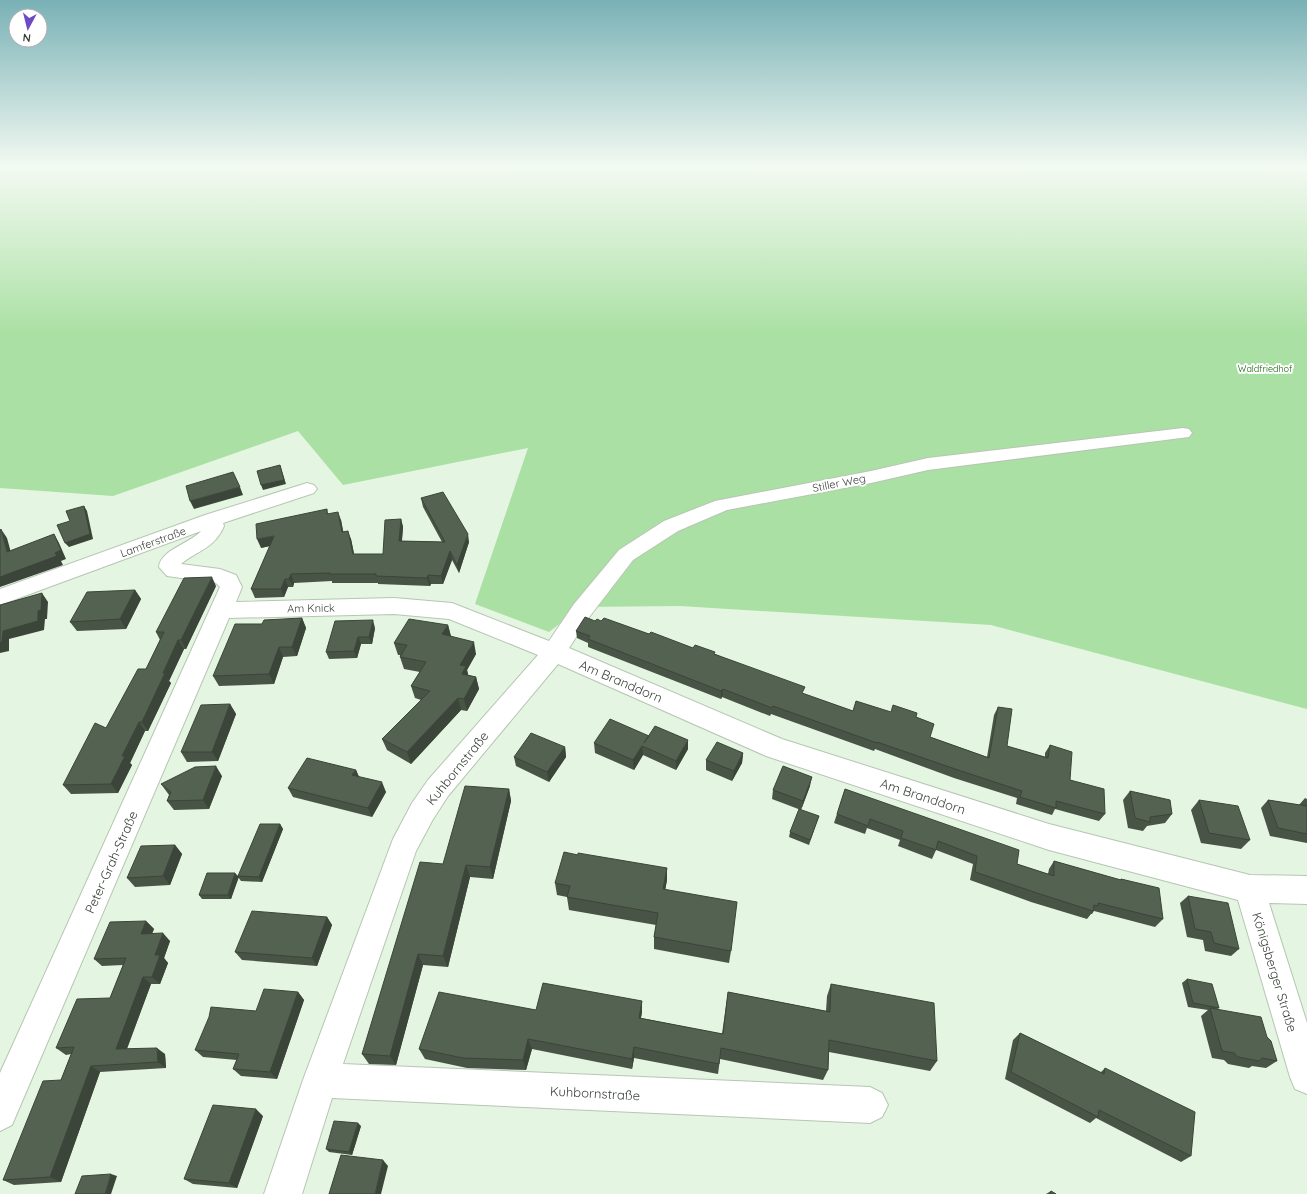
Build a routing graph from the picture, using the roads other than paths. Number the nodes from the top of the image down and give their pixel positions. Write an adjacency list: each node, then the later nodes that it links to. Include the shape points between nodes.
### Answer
1 (1183, 433): 6 (street, Stiller Weg, via 928,464 722,505 671,526 626,555 582,610)
2 (307, 489): 3 (street, Lamferstraße)
3 (212, 520): 4 (street, Lamferstraße); 5 (street, via 214,526 209,536 173,559 170,567 175,571 220,576 228,580 231,587)
4 (0, 597)
5 (222, 610): 6 (street, Am Knick, via 394,606 452,611); 12 (street, Peter-Grah-Straße)
6 (554, 652): 7 (street, Am Branddorn, via 774,748 1049,837); 10 (street, Kuhbornstraße, via 438,788 422,812 403,848)
7 (1250, 889): 8 (street, Am Branddorn); 9 (street, Königsberger Straße)
8 (1307, 890)
9 (1307, 1077)
10 (320, 1080): 11 (street, Kuhbornstraße); 13 (street, Kuhbornstraße)
11 (870, 1105)
12 (0, 1113)
13 (283, 1194)

